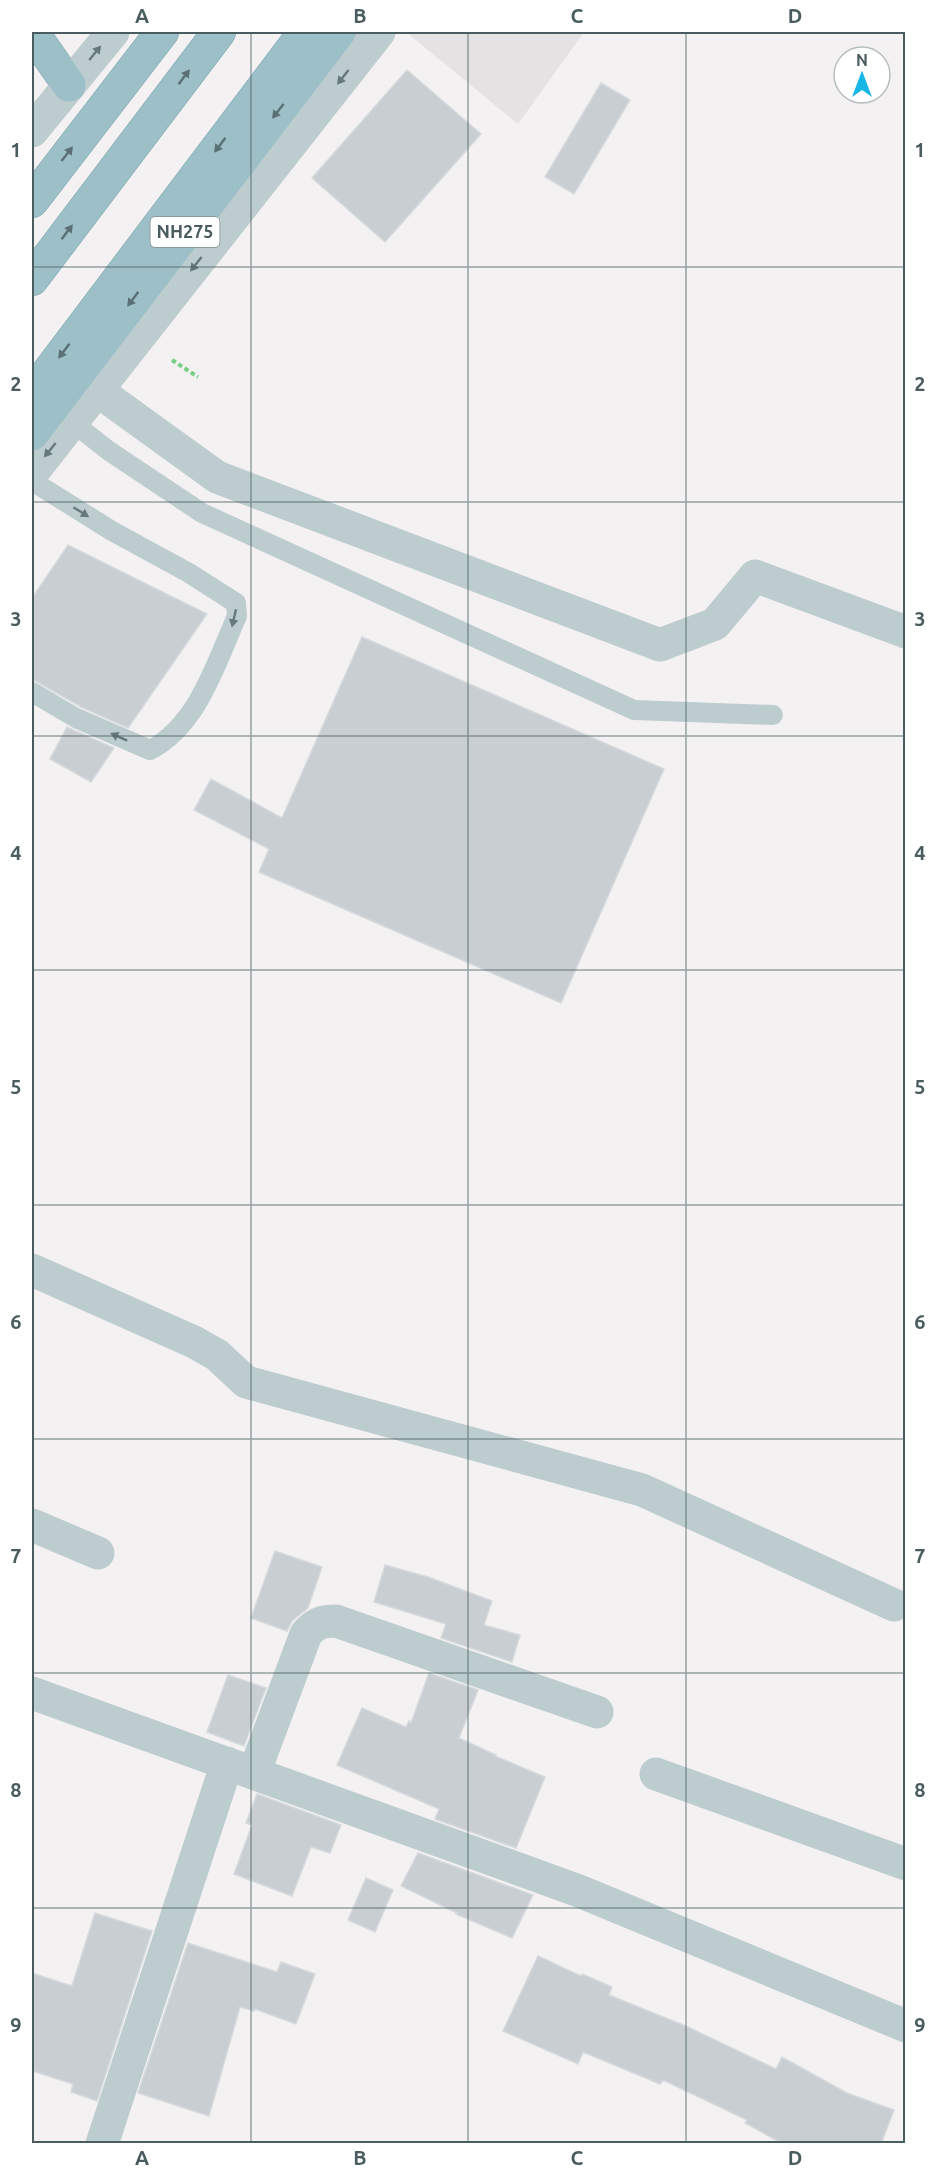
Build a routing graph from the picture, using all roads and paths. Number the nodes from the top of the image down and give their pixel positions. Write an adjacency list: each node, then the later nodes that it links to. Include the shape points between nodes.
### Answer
1 (32, 32): 8 (highway)
2 (113, 32): 8 (street, one-way to 2)
3 (162, 32): 10 (highway, one-way to 3)
4 (219, 32): 11 (highway, one-way to 4)
5 (305, 32): 15 (highway, NH275, one-way to 15)
6 (339, 32): 17 (highway, NH275, one-way to 17)
7 (379, 32): 14 (street, NH275, one-way to 14)
8 (69, 85): 9 (street)
9 (32, 131)
10 (32, 201)
11 (32, 279)
12 (172, 360): 13 (path)
13 (198, 377)
14 (98, 392): 16 (street, NH275); 20 (street, via 217,477 660,645 715,624 755,576)
15 (32, 394)
16 (72, 422): 18 (street, NH275, one-way to 18); 22 (lane, via 202,513 634,710)
17 (32, 434)
18 (32, 473)
19 (32, 481): 21 (lane, one-way to 21, via 236,603 237,616 190,715 163,744 150,750 76,718)
20 (906, 632)
21 (32, 692)
22 (773, 715)
23 (32, 1269): 26 (street, via 194,1342 217,1355 246,1382 642,1490)
24 (32, 1525): 25 (street)
25 (98, 1553)
26 (894, 1605)
27 (32, 1693): 29 (street)
28 (597, 1712): 29 (street, via 336,1621 323,1621 306,1634)
29 (241, 1768): 32 (street, via 579,1891); 33 (street)
30 (656, 1774): 31 (street)
31 (906, 1864)
32 (906, 2026)
33 (102, 2144)

